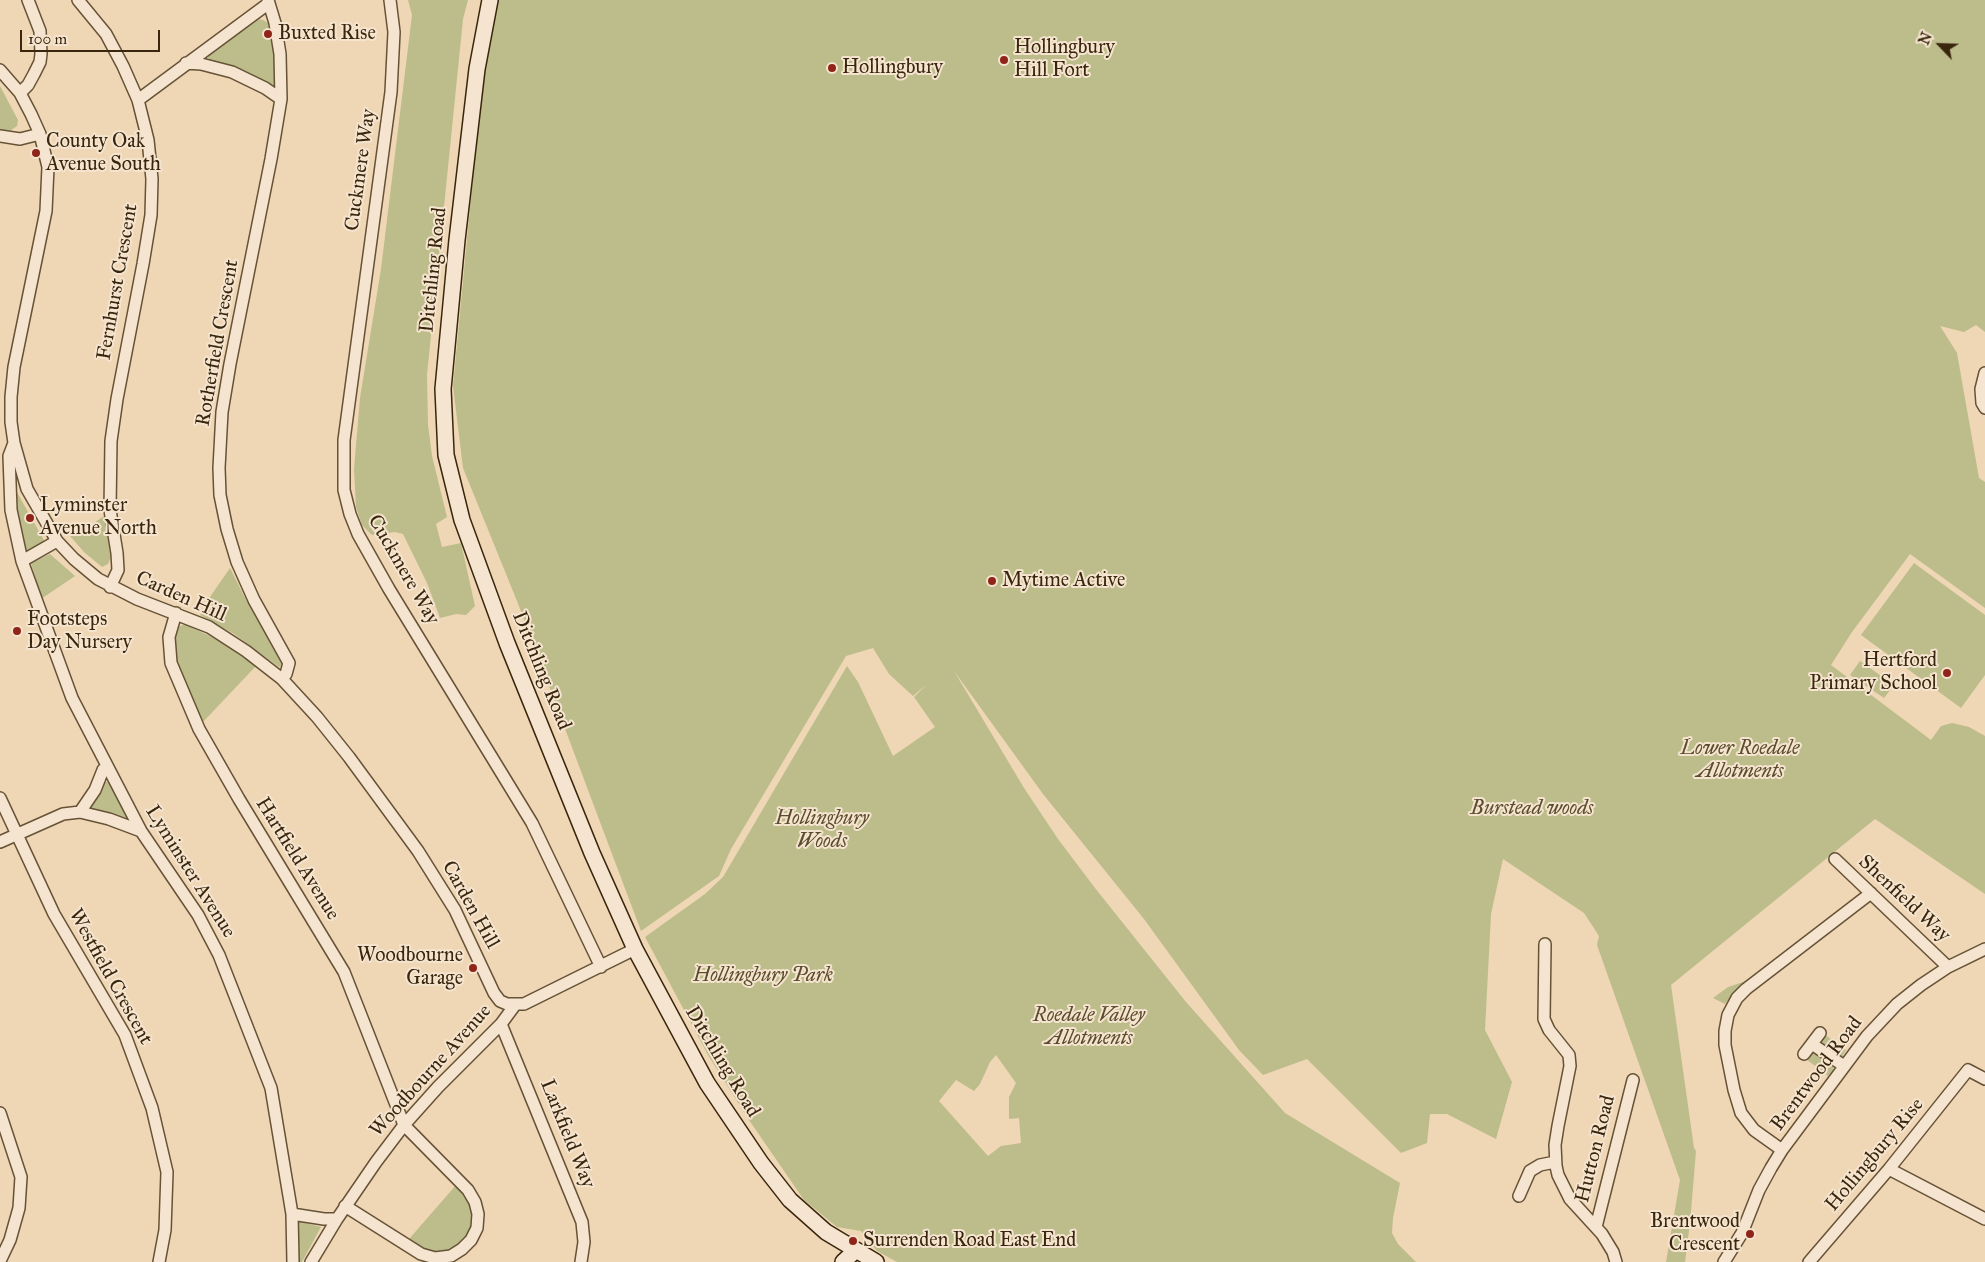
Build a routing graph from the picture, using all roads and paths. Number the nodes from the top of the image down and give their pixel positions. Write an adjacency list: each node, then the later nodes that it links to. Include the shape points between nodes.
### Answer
1 (28, 0): 8 (street, via 40,31 41,54 31,80)
2 (78, 0): 10 (street, Fernhurst Crescent, via 106,34)
3 (390, 0): 32 (street, Cuckmere Way, via 394,32 391,92 344,440 344,490 350,514 366,550 532,823)
4 (490, 0): 30 (street, Ditchling Road, via 477,68 456,250 443,389 446,454 462,520 504,635 592,853)
5 (268, 2): 6 (street); 9 (street, Rotherfield Crescent, via 280,54)
6 (186, 63): 9 (street, via 232,72); 10 (street)
7 (0, 70): 8 (street, Carden Hill)
8 (20, 93): 11 (street, Carden Hill)
9 (281, 99): 20 (street, Rotherfield Crescent, via 224,403 219,468 220,495 237,562 289,663)
10 (138, 100): 18 (street, Fernhurst Crescent, via 148,140 151,214 111,441 110,510 118,570)
11 (40, 134): 12 (street, via 20,139); 15 (street, Carden Hill, via 48,167 48,195 14,367 11,422)
12 (0, 136)
13 (1985, 373): 14 (street, via 1980,389)
14 (1985, 408)
15 (14, 443): 16 (street, Carden Hill, via 28,489); 17 (street, Lyminster Avenue, via 9,456 11,510)
16 (57, 541): 17 (street); 18 (street, Carden Hill, via 80,565)
17 (22, 561): 21 (street, Lyminster Avenue, via 72,698)
18 (110, 586): 19 (street, Carden Hill)
19 (176, 612): 20 (street, Carden Hill, via 227,638); 43 (street, Hartfield Avenue, via 169,637 175,677 199,729 239,799 344,972)
20 (282, 679): 34 (street, Carden Hill, via 317,717 405,832 455,910 496,997 503,1003)
21 (106, 767): 23 (street); 24 (street, Lyminster Avenue)
22 (0, 798): 25 (street, Westfield Crescent)
23 (80, 812): 24 (street, via 109,818); 25 (street, via 63,814)
24 (141, 831): 49 (street, Lyminster Avenue, via 198,915 222,963 270,1088)
25 (16, 833): 26 (street); 55 (street, Westfield Crescent, via 54,914 125,1035 152,1108 167,1172 165,1230)
26 (0, 842)
27 (1834, 860): 28 (street, Shenfield Way)
28 (1871, 893): 33 (street, Shenfield Way); 44 (street, via 1746,989 1728,1015 1725,1045 1740,1110 1754,1130)
29 (1545, 944): 45 (street, via 1544,1019 1569,1055 1570,1066 1558,1126)
30 (635, 949): 32 (street); 53 (street, Ditchling Road, via 707,1083 761,1163 790,1200 826,1232)
31 (1985, 949): 33 (street, Brentwood Road)
32 (601, 967): 34 (street, via 524,1004)
33 (1948, 967): 39 (street, Brentwood Road, via 1898,1004)
34 (514, 1005): 35 (street, Woodbourne Avenue)
35 (501, 1024): 43 (street, Woodbourne Avenue); 58 (street, Larkfield Way, via 582,1222)
36 (1820, 1033): 37 (street)
37 (1812, 1044): 38 (street); 39 (street)
38 (1804, 1054)
39 (1844, 1066): 44 (street, Brentwood Road)
40 (1985, 1079): 46 (street, Hollingbury Rise, via 1968,1070)
41 (1633, 1080): 52 (street, Hutton Road)
42 (0, 1113): 54 (street, via 21,1177 19,1208)
43 (404, 1124): 48 (street, Woodbourne Avenue); 48 (street, via 476,1202 477,1228 471,1240 451,1256 434,1258 421,1254)
44 (1782, 1150): 62 (street, Brentwood Road)
45 (1555, 1162): 47 (street, via 1530,1171); 52 (street, via 1570,1199)
46 (1889, 1169): 51 (street); 63 (street, Hollingbury Rise)
47 (1519, 1196)
48 (346, 1206): 50 (street, Woodbourne Avenue)
49 (292, 1214): 50 (street); 56 (street, Lyminster Avenue)
50 (337, 1219): 57 (street, Woodbourne Avenue)
51 (1985, 1219)
52 (1596, 1227): 61 (street)
53 (855, 1251): 59 (street); 60 (street, Ditchling Road)
54 (0, 1261)
55 (158, 1262)
56 (293, 1262)
57 (310, 1262)
58 (581, 1262)
59 (843, 1262)
60 (876, 1262)
61 (1616, 1262)
62 (1724, 1262)
63 (1808, 1262)

